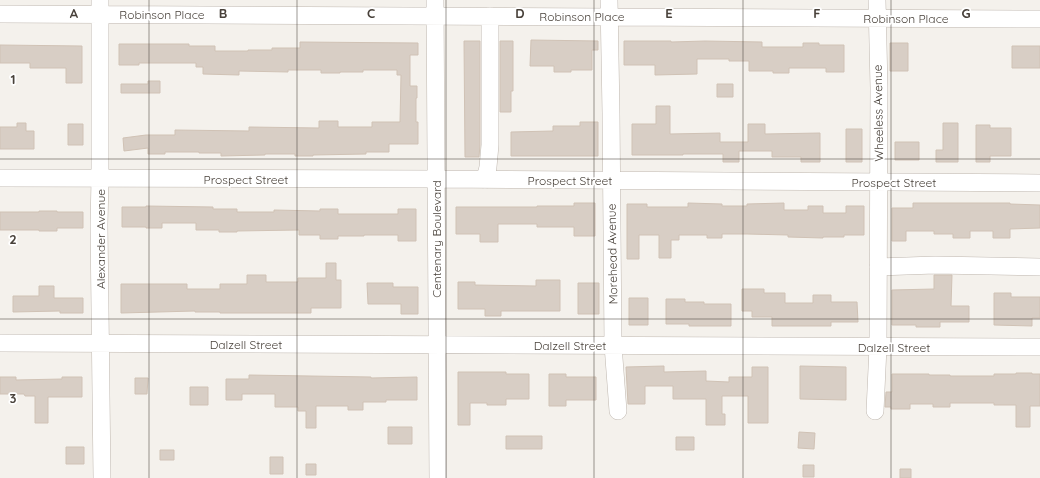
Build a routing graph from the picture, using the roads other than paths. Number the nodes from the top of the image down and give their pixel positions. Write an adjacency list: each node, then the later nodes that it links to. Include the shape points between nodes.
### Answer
1 (877, 0): 7 (street, Wheeless Avenue)
2 (99, 7): 3 (street, Robinson Place); 5 (street, Robinson Place); 10 (street, Alexander Avenue)
3 (435, 8): 6 (street, Robinson Place); 11 (street, Centenary Boulevard)
4 (609, 8): 6 (street, Robinson Place); 7 (street, Robinson Place); 13 (street, Morehead Avenue)
5 (0, 14)
6 (490, 16): 12 (street, via 490,145)
7 (876, 18): 8 (street, Robinson Place); 14 (street, Wheeless Avenue)
8 (1040, 19)
9 (0, 178): 10 (street, Prospect Street)
10 (100, 179): 11 (street, Prospect Street); 19 (street, Alexander Avenue)
11 (436, 179): 12 (street, Prospect Street); 20 (street, Centenary Boulevard)
12 (485, 180): 13 (street, Prospect Street)
13 (611, 181): 14 (street, Prospect Street); 21 (street, Morehead Avenue)
14 (879, 182): 15 (street, Prospect Street); 17 (street, Wheeless Avenue)
15 (1040, 183)
16 (1040, 267): 17 (street, via 935,265)
17 (878, 268): 22 (street, Wheeless Avenue)
18 (0, 343): 19 (street, Dalzell Street)
19 (101, 343): 20 (street, Dalzell Street); 26 (street, Alexander Avenue)
20 (437, 344): 21 (street, Dalzell Street); 27 (street, Centenary Boulevard)
21 (613, 345): 22 (street, Dalzell Street); 24 (street, Morehead Avenue)
22 (878, 347): 23 (street, Dalzell Street); 25 (street, Wheeless Avenue)
23 (1040, 347)
24 (618, 411)
25 (875, 411)
26 (102, 478)
27 (438, 478)

